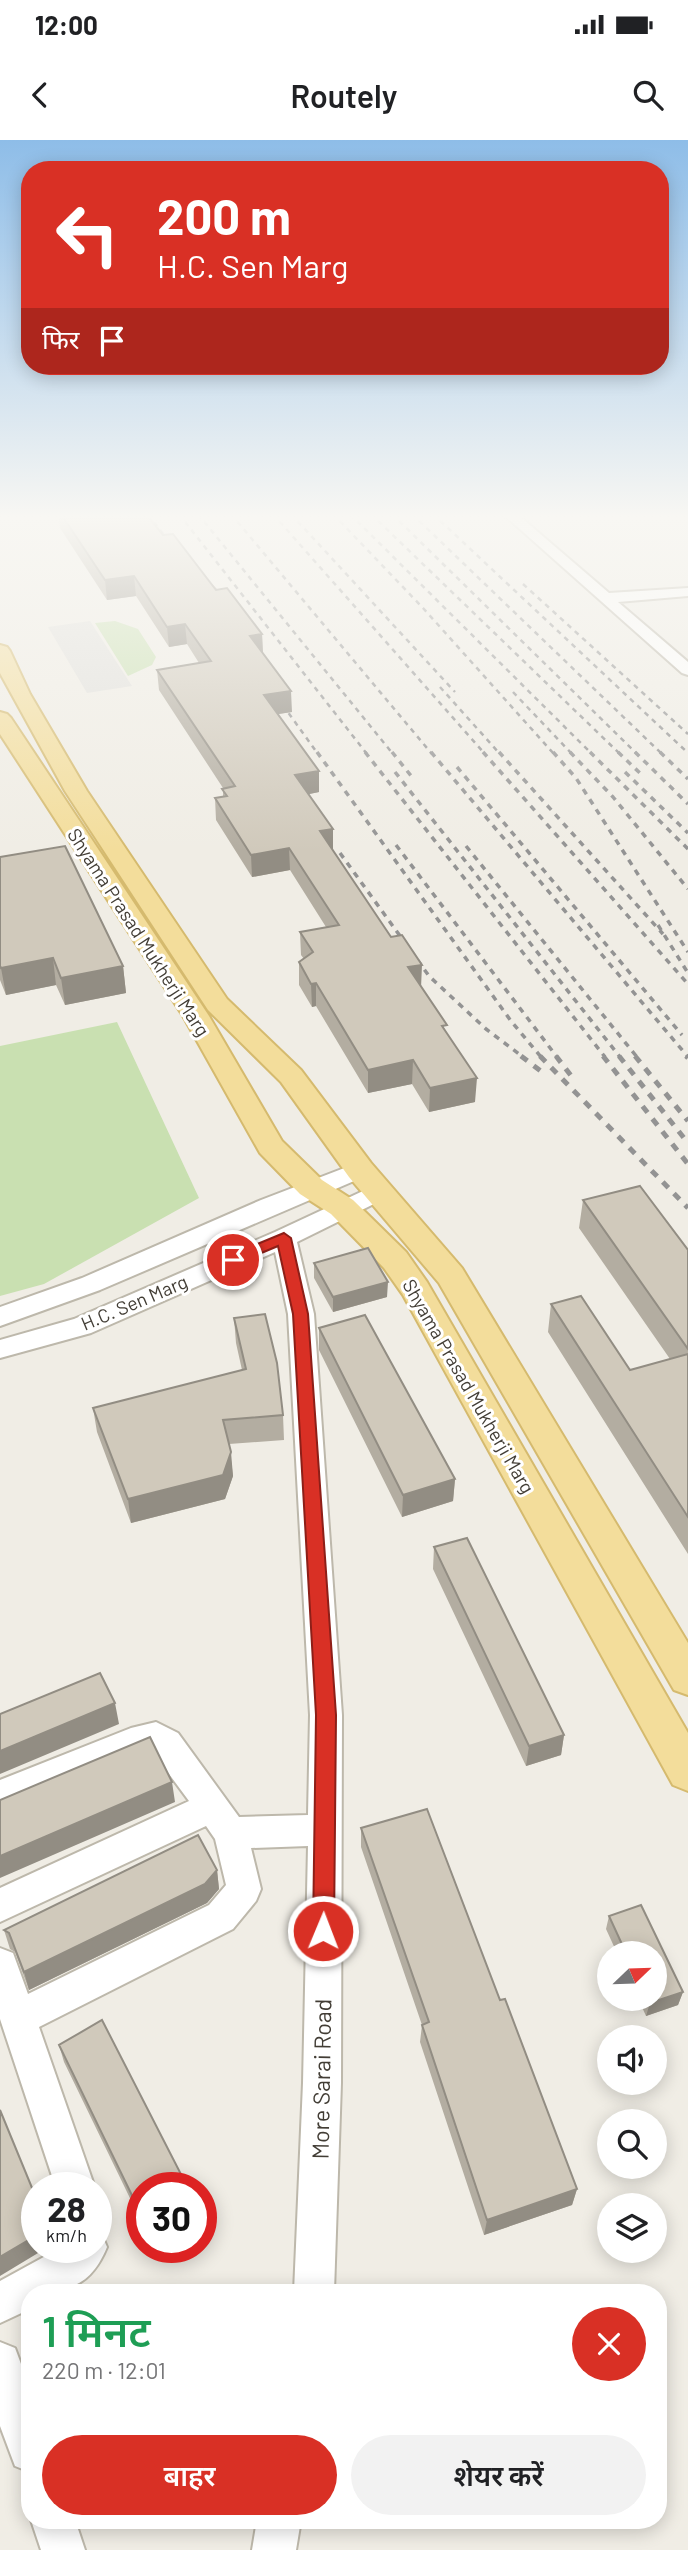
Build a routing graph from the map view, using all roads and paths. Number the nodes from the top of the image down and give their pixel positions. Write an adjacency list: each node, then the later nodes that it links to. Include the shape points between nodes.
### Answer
1 (638, 626): 3 (street)
2 (3, 665): 5 (main road, Shyama Prasad Mukherji Marg, via 76,791 217,1004 291,1076)
3 (688, 670)
4 (0, 718): 6 (main road, Shyama Prasad Mukherji Marg, via 195,1016 270,1146)
5 (369, 1181): 6 (street, H.C. Sen Marg); 7 (street, H.C. Sen Marg); 11 (main road, Shyama Prasad Mukherji Marg, via 451,1276)
6 (311, 1188): 7 (main road, Shyama Prasad Mukherji Marg); 9 (street, H.C. Sen Marg, via 60,1298)
7 (342, 1208): 8 (street, H.C. Sen Marg); 12 (main road, Shyama Prasad Mukherji Marg, via 395,1260 416,1290)
8 (284, 1238): 10 (street, H.C. Sen Marg, via 82,1325); 15 (street, More Sarai Road, via 301,1314 326,1715)
9 (0, 1317)
10 (0, 1349)
11 (688, 1678)
12 (688, 1772)
13 (0, 1796): 14 (street, via 156,1736 167,1743)
14 (222, 1820): 15 (street); 16 (street); 17 (street, via 244,1889 221,1917)
15 (324, 1829): 21 (street, More Sarai Road)
16 (0, 1905)
17 (7, 1995): 18 (street)
18 (70, 2172)
19 (74, 2263): 20 (street)
20 (35, 2284)
21 (314, 2284)
22 (21, 2292): 23 (street)
23 (0, 2303)
24 (0, 2363): 25 (street)
25 (21, 2425)
26 (56, 2529): 28 (street)
27 (278, 2529): 29 (street)
28 (63, 2550)
29 (274, 2550)

